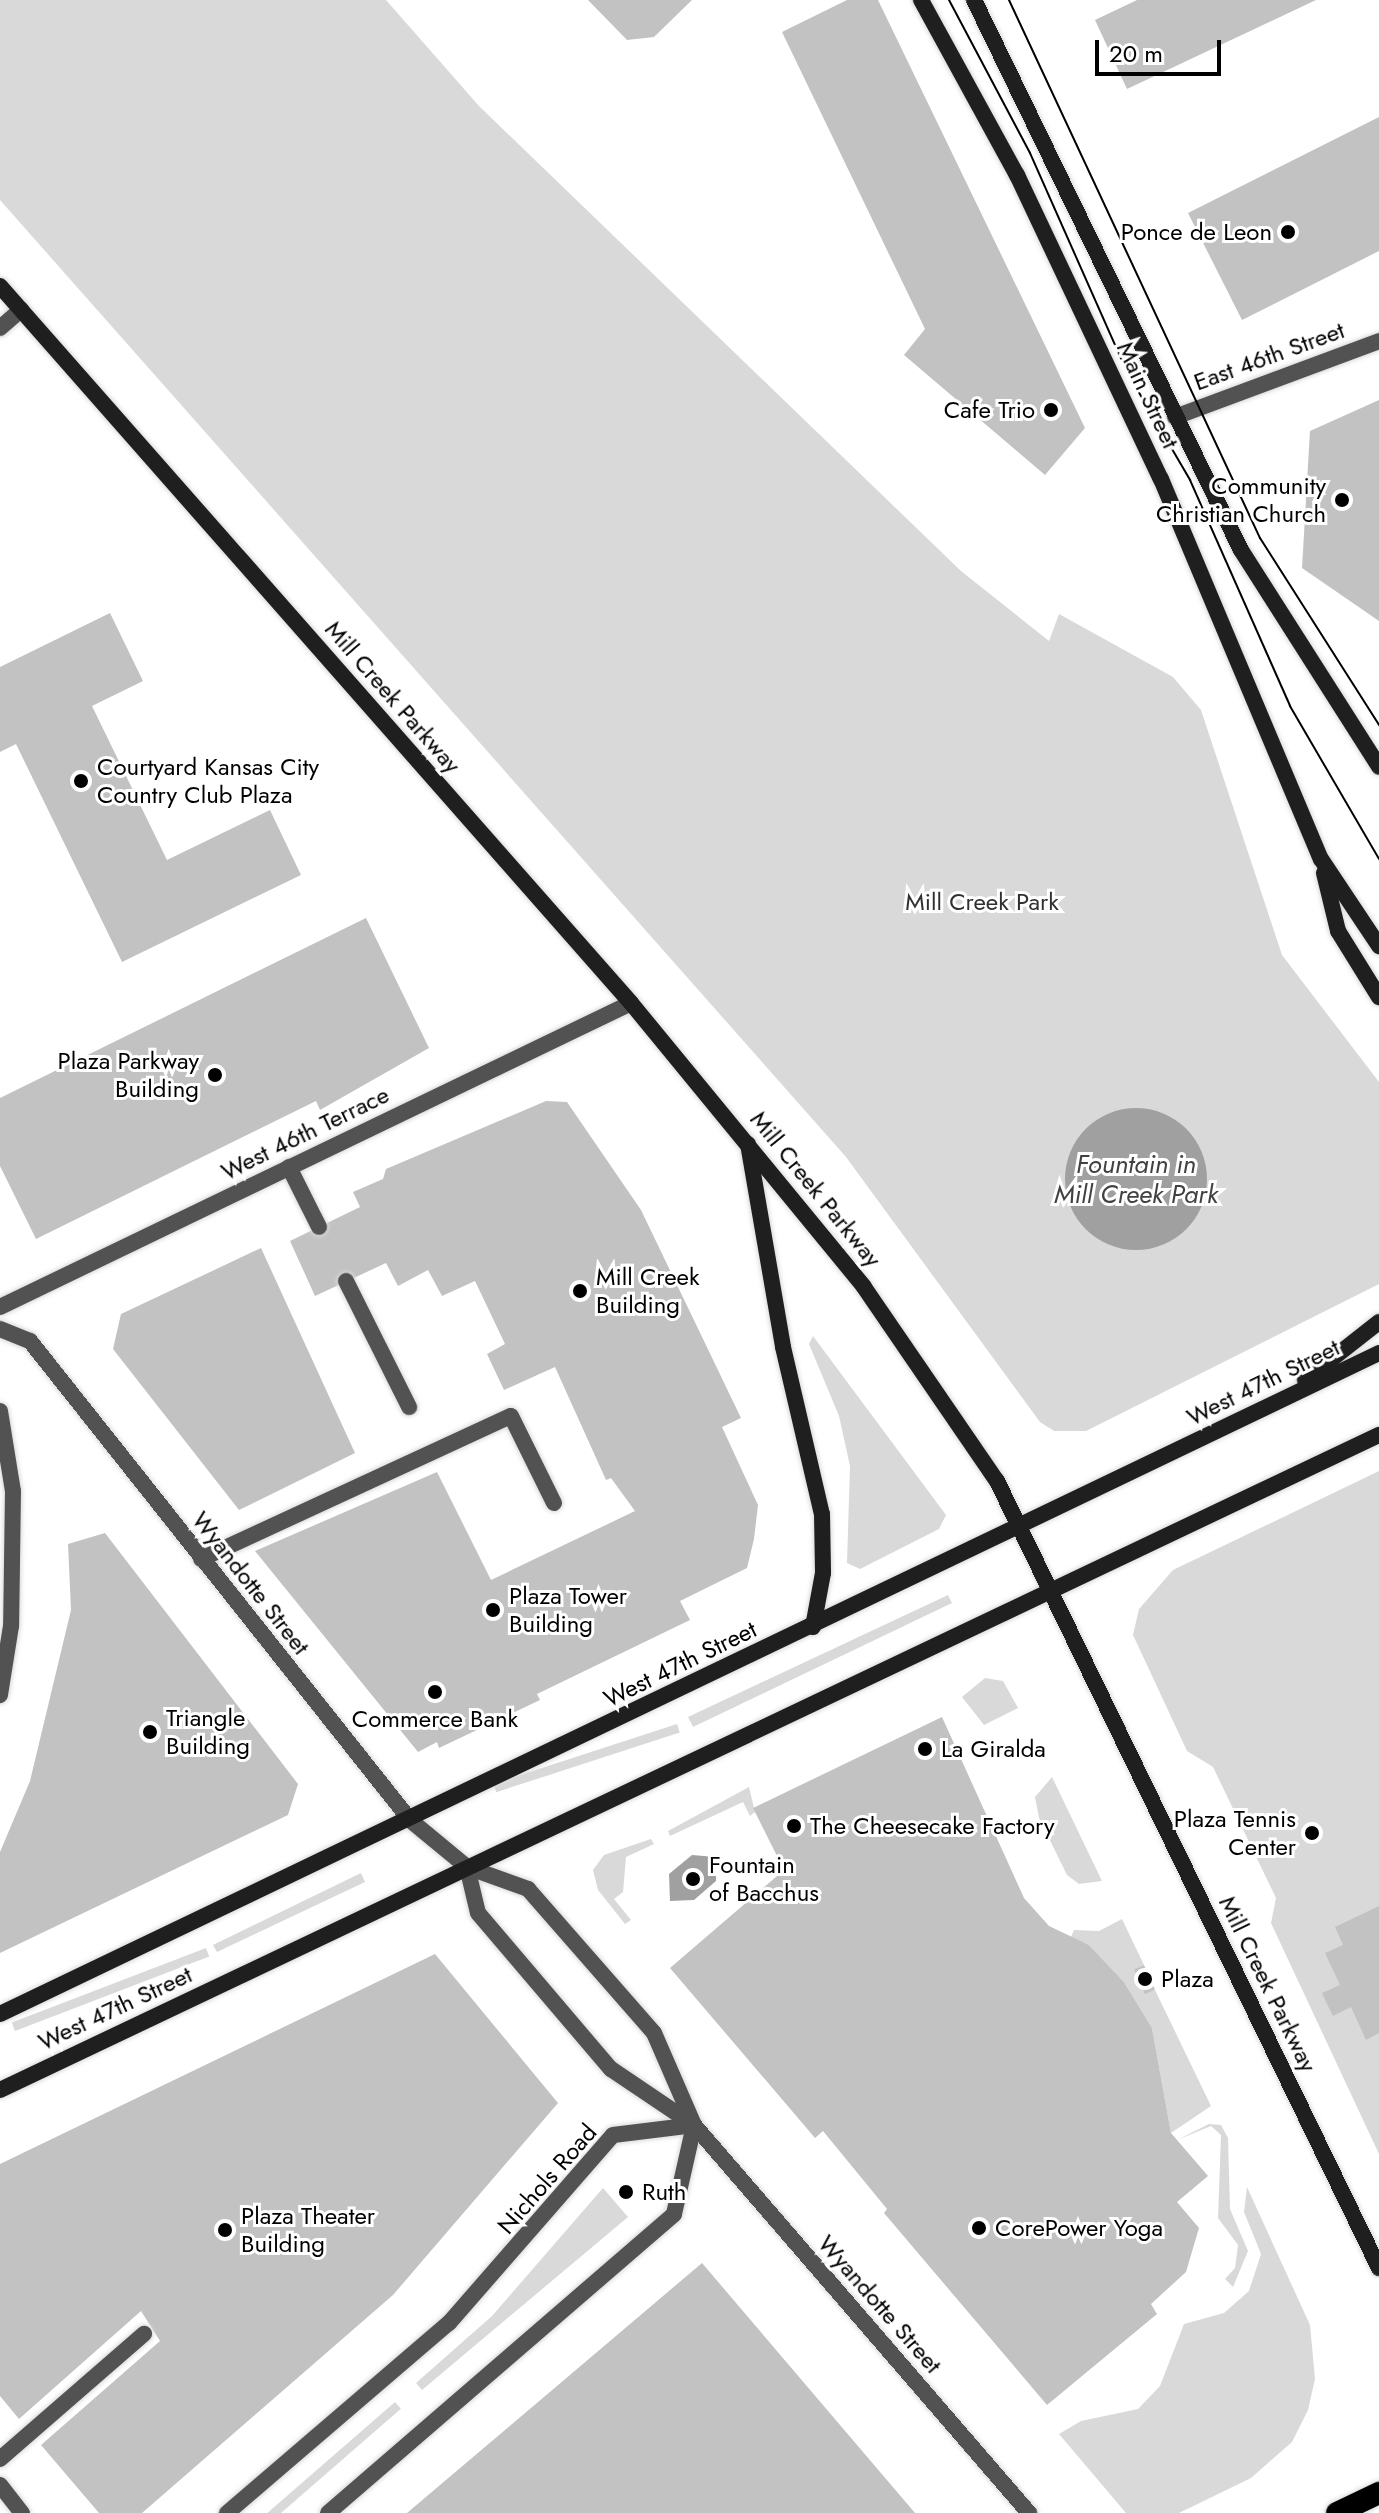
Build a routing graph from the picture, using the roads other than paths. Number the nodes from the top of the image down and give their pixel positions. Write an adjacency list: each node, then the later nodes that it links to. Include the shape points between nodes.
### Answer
1 (921, 0): 9 (main road, Main Street, via 1017,175 1148,452)
2 (974, 0): 7 (main road, Main Street)
3 (0, 286): 4 (main road, Mill Creek Parkway)
4 (21, 310): 5 (street); 12 (main road, Mill Creek Parkway)
5 (0, 328)
6 (1379, 341): 7 (street, East 46th Street)
7 (1175, 417): 8 (main road, Main Street, via 1241,550)
8 (1379, 767)
9 (1321, 859): 10 (main road, Main Street); 11 (main road, via 1338,931)
10 (1379, 946)
11 (1379, 997)
12 (631, 1003): 13 (main road, Mill Creek Parkway); 14 (street, West 46th Terrace)
13 (748, 1142): 26 (main road, Mill Creek Parkway, via 864,1287 997,1481); 29 (main road, via 783,1347 822,1514 823,1573)
14 (289, 1167): 15 (street); 17 (street, West 46th Terrace)
15 (319, 1227)
16 (346, 1281): 22 (street)
17 (0, 1307)
18 (1379, 1322): 21 (main road)
19 (0, 1329): 27 (street, Wyandotte Street, via 30,1341)
20 (1379, 1353): 21 (main road, West 47th Street)
21 (1279, 1401): 26 (main road, West 47th Street)
22 (409, 1407)
23 (0, 1411): 30 (street, via 13,1491 11,1626)
24 (1379, 1435): 28 (main road, West 47th Street)
25 (554, 1503): 27 (street, via 511,1416)
26 (1020, 1528): 28 (main road, Mill Creek Parkway); 29 (main road, West 47th Street)
27 (201, 1559): 31 (street, Wyandotte Street)
28 (1053, 1595): 32 (main road, West 47th Street); 36 (main road, Mill Creek Parkway)
29 (813, 1627): 31 (main road, West 47th Street)
30 (0, 1695)
31 (410, 1820): 32 (street, Wyandotte Street); 33 (main road, West 47th Street)
32 (467, 1867): 34 (main road, West 47th Street); 35 (street, Wyandotte Street, via 478,1913 611,2069); 35 (street, Wyandotte Street, via 528,1889 654,2033)
33 (0, 2014)
34 (0, 2090)
35 (694, 2125): 42 (street, Nichols Road, via 613,2135 449,2323); 43 (street, via 674,2214); 44 (street, Wyandotte Street)
36 (1379, 2268)
37 (144, 2334): 38 (street)
38 (0, 2459)
39 (0, 2485): 41 (street)
40 (1379, 2493): 45 (highway)
41 (22, 2513)
42 (227, 2513)
43 (328, 2513)
44 (1029, 2513)
45 (1337, 2513)

